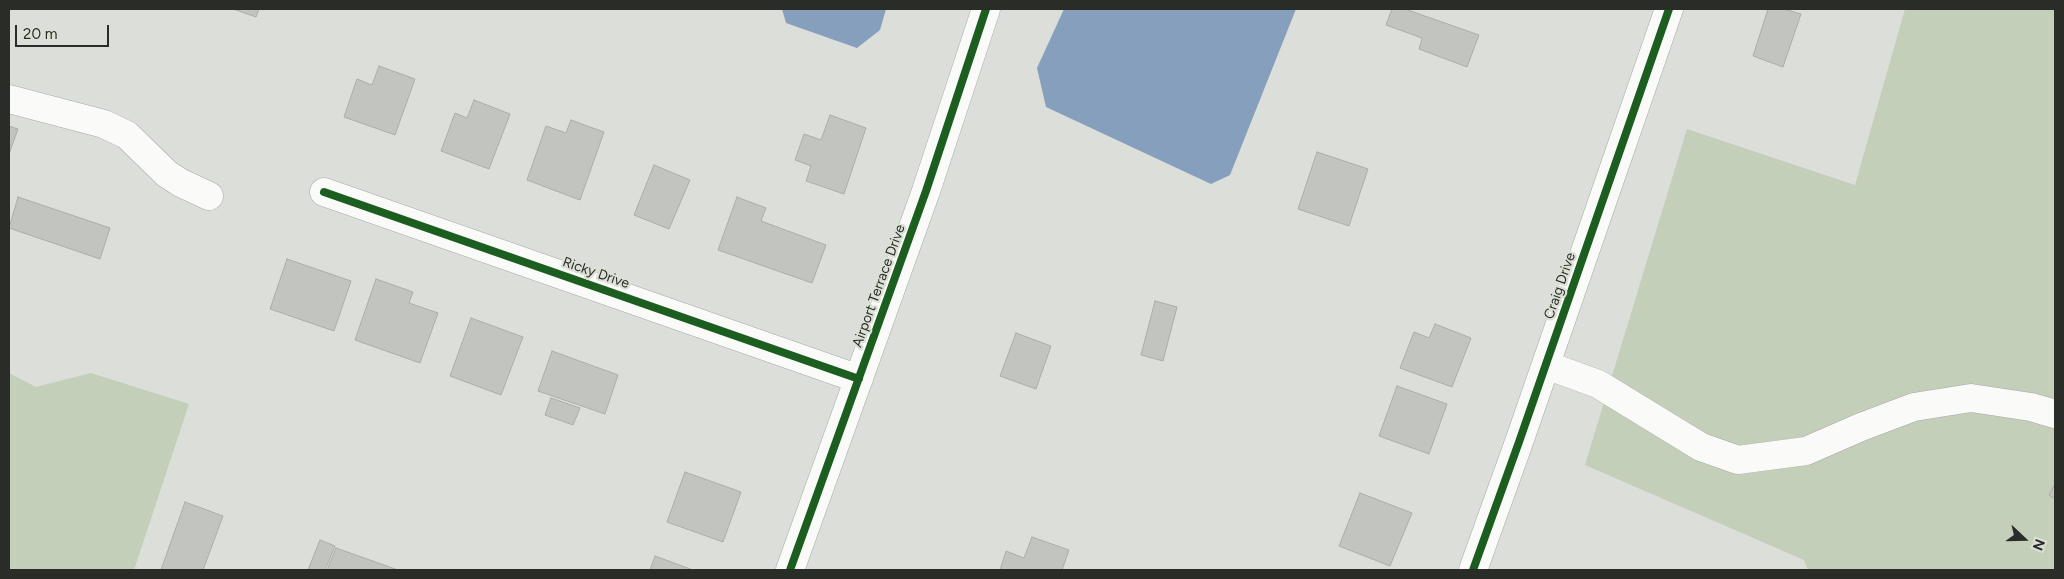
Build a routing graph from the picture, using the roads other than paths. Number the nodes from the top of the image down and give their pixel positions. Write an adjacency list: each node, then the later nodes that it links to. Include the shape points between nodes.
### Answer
1 (986, 9): 7 (street, Airport Terrace Drive)
2 (1669, 9): 6 (street, Craig Drive)
3 (9, 99): 5 (street, via 104,124 127,134 167,174)
4 (324, 192): 7 (street, Ricky Drive)
5 (209, 196)
6 (1546, 365): 8 (street, via 1598,384 1702,447 1738,460 1806,451 1914,407 1971,398); 10 (street, Craig Drive)
7 (859, 379): 9 (street, Airport Terrace Drive)
8 (2055, 414)
9 (790, 570)
10 (1473, 570)

